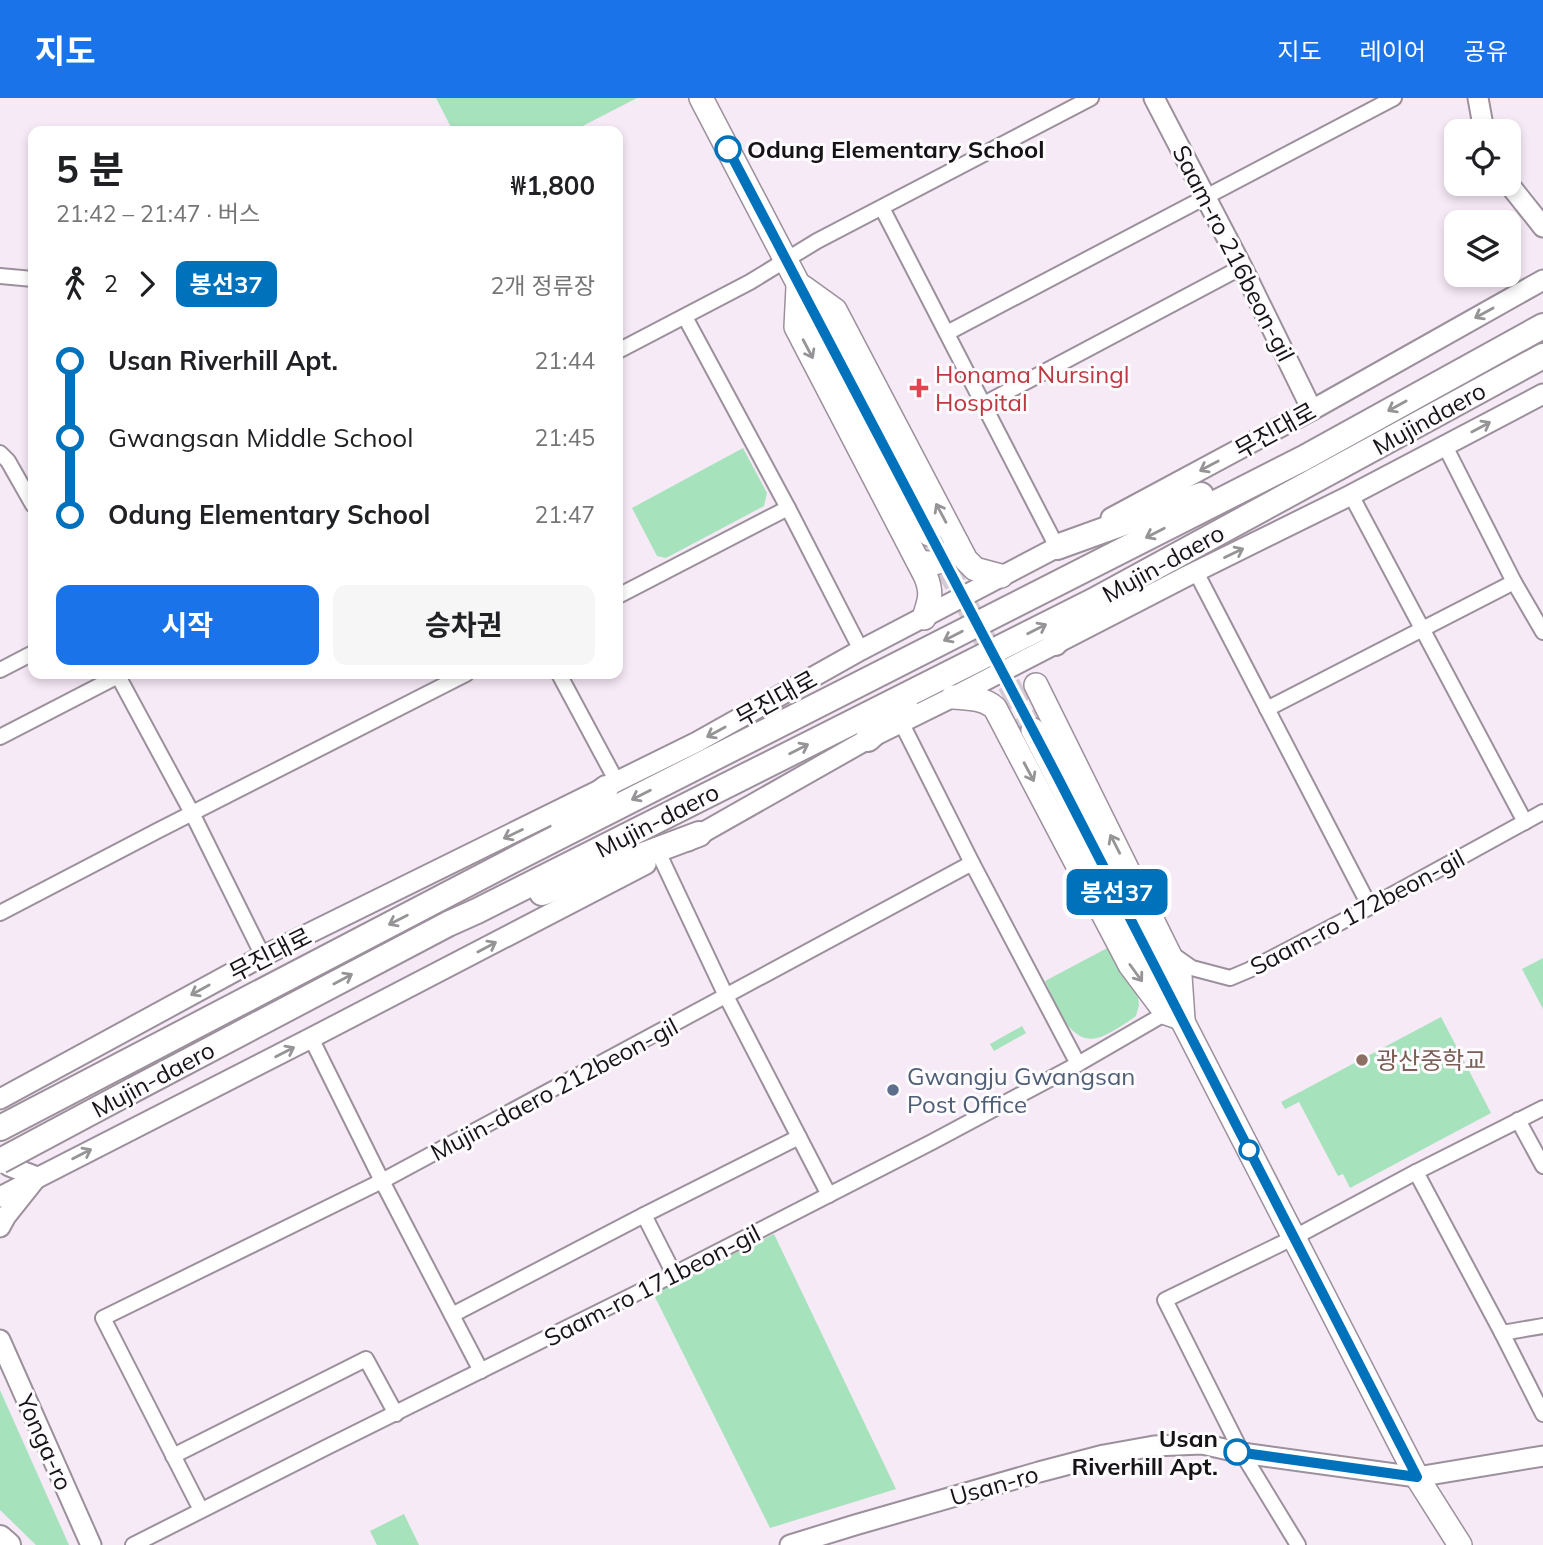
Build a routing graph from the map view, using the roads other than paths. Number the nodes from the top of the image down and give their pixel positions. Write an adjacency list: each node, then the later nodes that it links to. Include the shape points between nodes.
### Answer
1 (701, 98): 11 (main road)
2 (1091, 98): 9 (street)
3 (1154, 98): 8 (street, Saam-ro 216beon-gil)
4 (1394, 98): 8 (street)
5 (1478, 98): 6 (street)
6 (1482, 119)
7 (1518, 196): 10 (street)
8 (1206, 197): 12 (street, Saam-ro 216beon-gil); 19 (street)
9 (882, 208): 11 (street); 19 (street)
10 (1543, 227)
11 (786, 261): 16 (main road); 17 (street)
12 (1242, 267): 23 (street); 24 (street, Saam-ro 216beon-gil)
13 (0, 276): 14 (street)
14 (28, 279)
15 (1543, 280): 24 (street, 무진대로, one-way to 24)
16 (798, 284): 31 (main road); 32 (main road, one-way to 16, via 835,310); 34 (main road, one-way to 34, via 796,327)
17 (685, 317): 20 (street); 30 (street)
18 (1543, 326): 27 (highway, 무진대로, one-way to 27)
19 (947, 333): 23 (street)
20 (623, 348)
21 (1543, 356): 39 (highway, Mujin-daero)
22 (1543, 394): 25 (street, one-way to 22)
23 (984, 404): 33 (street)
24 (1312, 410): 33 (street, 무진대로, one-way to 33)
25 (1446, 446): 28 (street); 37 (street)
26 (0, 453): 29 (street)
27 (1304, 458): 33 (highway); 65 (highway, Mujin-daero, one-way to 65)
28 (1351, 495): 35 (street, one-way to 28); 41 (street)
29 (28, 496)
30 (788, 508): 38 (street); 44 (street)
31 (929, 534)
32 (957, 543): 34 (main road, via 954,553 943,560); 36 (main road, via 975,569)
33 (1057, 547): 36 (street, 무진대로)
34 (919, 562): 40 (main road, via 931,589)
35 (1196, 572): 43 (street); 54 (street, Mujin-daero)
36 (1001, 576): 40 (street, 무진대로)
37 (1514, 582): 41 (street); 42 (street)
38 (623, 593)
39 (1093, 601): 43 (highway); 51 (highway, Mujin-daero, one-way to 39)
40 (924, 618): 44 (street, 무진대로)
41 (1423, 629): 54 (street); 63 (street)
42 (1543, 632)
43 (1055, 643): 52 (street, via 1040,665); 53 (street)
44 (861, 650): 60 (street, 무진대로, one-way to 60)
45 (28, 656): 46 (street)
46 (0, 670)
47 (109, 679): 58 (street)
48 (119, 679): 62 (street)
49 (456, 679): 62 (street)
50 (561, 679): 60 (street)
51 (932, 682): 59 (highway); 70 (highway, Mujin-daero, one-way to 51)
52 (1036, 685): 56 (main road)
53 (953, 697): 55 (street); 57 (main road, via 992,704)
54 (1267, 709): 68 (street, Mujin-daero)
55 (901, 722): 59 (street); 67 (street)
56 (1042, 724): 57 (main road, via 1038,714 1024,717); 71 (main road, one-way to 56); 74 (main road)
57 (1010, 735): 74 (main road, one-way to 74, via 1130,965)
58 (0, 737)
59 (868, 739): 64 (street)
60 (612, 785): 65 (highway); 72 (street, 무진대로, one-way to 72)
61 (1543, 812): 63 (street, Saam-ro 172beon-gil)
62 (192, 813): 69 (street); 72 (street)
63 (1525, 822): 68 (street, Saam-ro 172beon-gil)
64 (699, 834): 66 (street); 70 (highway)
65 (523, 855): 80 (highway, Mujin-daero, one-way to 80)
66 (660, 856): 73 (street); 75 (street, one-way to 66)
67 (972, 863): 73 (street, Mujin-daero 212beon-gil); 76 (street)
68 (1370, 906): 71 (street, Saam-ro 172beon-gil, via 1230,978 1192,968)
69 (0, 913)
70 (448, 924): 82 (highway, Mujin-daero, one-way to 70, bridge)
71 (1168, 951): 74 (main road, via 1180,975)
72 (263, 956): 77 (street, 무진대로, one-way to 77)
73 (726, 996): 81 (street); 86 (street, Mujin-daero 212beon-gil)
74 (1174, 1016): 76 (street, Saam-ro 171beon-gil); 91 (main road)
75 (312, 1038): 85 (street, one-way to 75); 86 (street)
76 (1078, 1064): 87 (street, Saam-ro 171beon-gil)
77 (1, 1098)
78 (1543, 1108): 79 (street)
79 (1518, 1120): 83 (street); 84 (street)
80 (0, 1128)
81 (799, 1137): 87 (street); 89 (street)
82 (0, 1159): 85 (street)
83 (1543, 1167)
84 (1416, 1172): 91 (street); 95 (street)
85 (37, 1177): 88 (street); 90 (street)
86 (382, 1181): 93 (street); 101 (street, Mujin-daero 212beon-gil, via 103,1318)
87 (829, 1195): 92 (street, Saam-ro 171beon-gil)
88 (0, 1197)
89 (644, 1215): 92 (street); 93 (street)
90 (0, 1227)
91 (1295, 1237): 100 (street, via 1165,1300); 103 (main road)
92 (674, 1274): 97 (street, Saam-ro 171beon-gil)
93 (452, 1315): 97 (street)
94 (1543, 1326): 95 (street)
95 (1502, 1333): 99 (street)
96 (0, 1340): 105 (street, Yonga-ro)
97 (481, 1371): 98 (street, Saam-ro 171beon-gil)
98 (396, 1414): 101 (street, via 366,1359); 104 (street, Saam-ro 171beon-gil)
99 (1543, 1414)
100 (1242, 1453): 103 (street, Usan-ro); 107 (street, Usan-ro, via 1202,1444 1104,1455); 108 (street)
101 (173, 1456): 104 (street)
102 (1543, 1456): 103 (street, Usan-ro)
103 (1417, 1477): 109 (main road)
104 (201, 1510): 106 (street, Saam-ro 171beon-gil)
105 (91, 1545)
106 (133, 1545)
107 (790, 1545)
108 (1298, 1545)
109 (1460, 1545)

